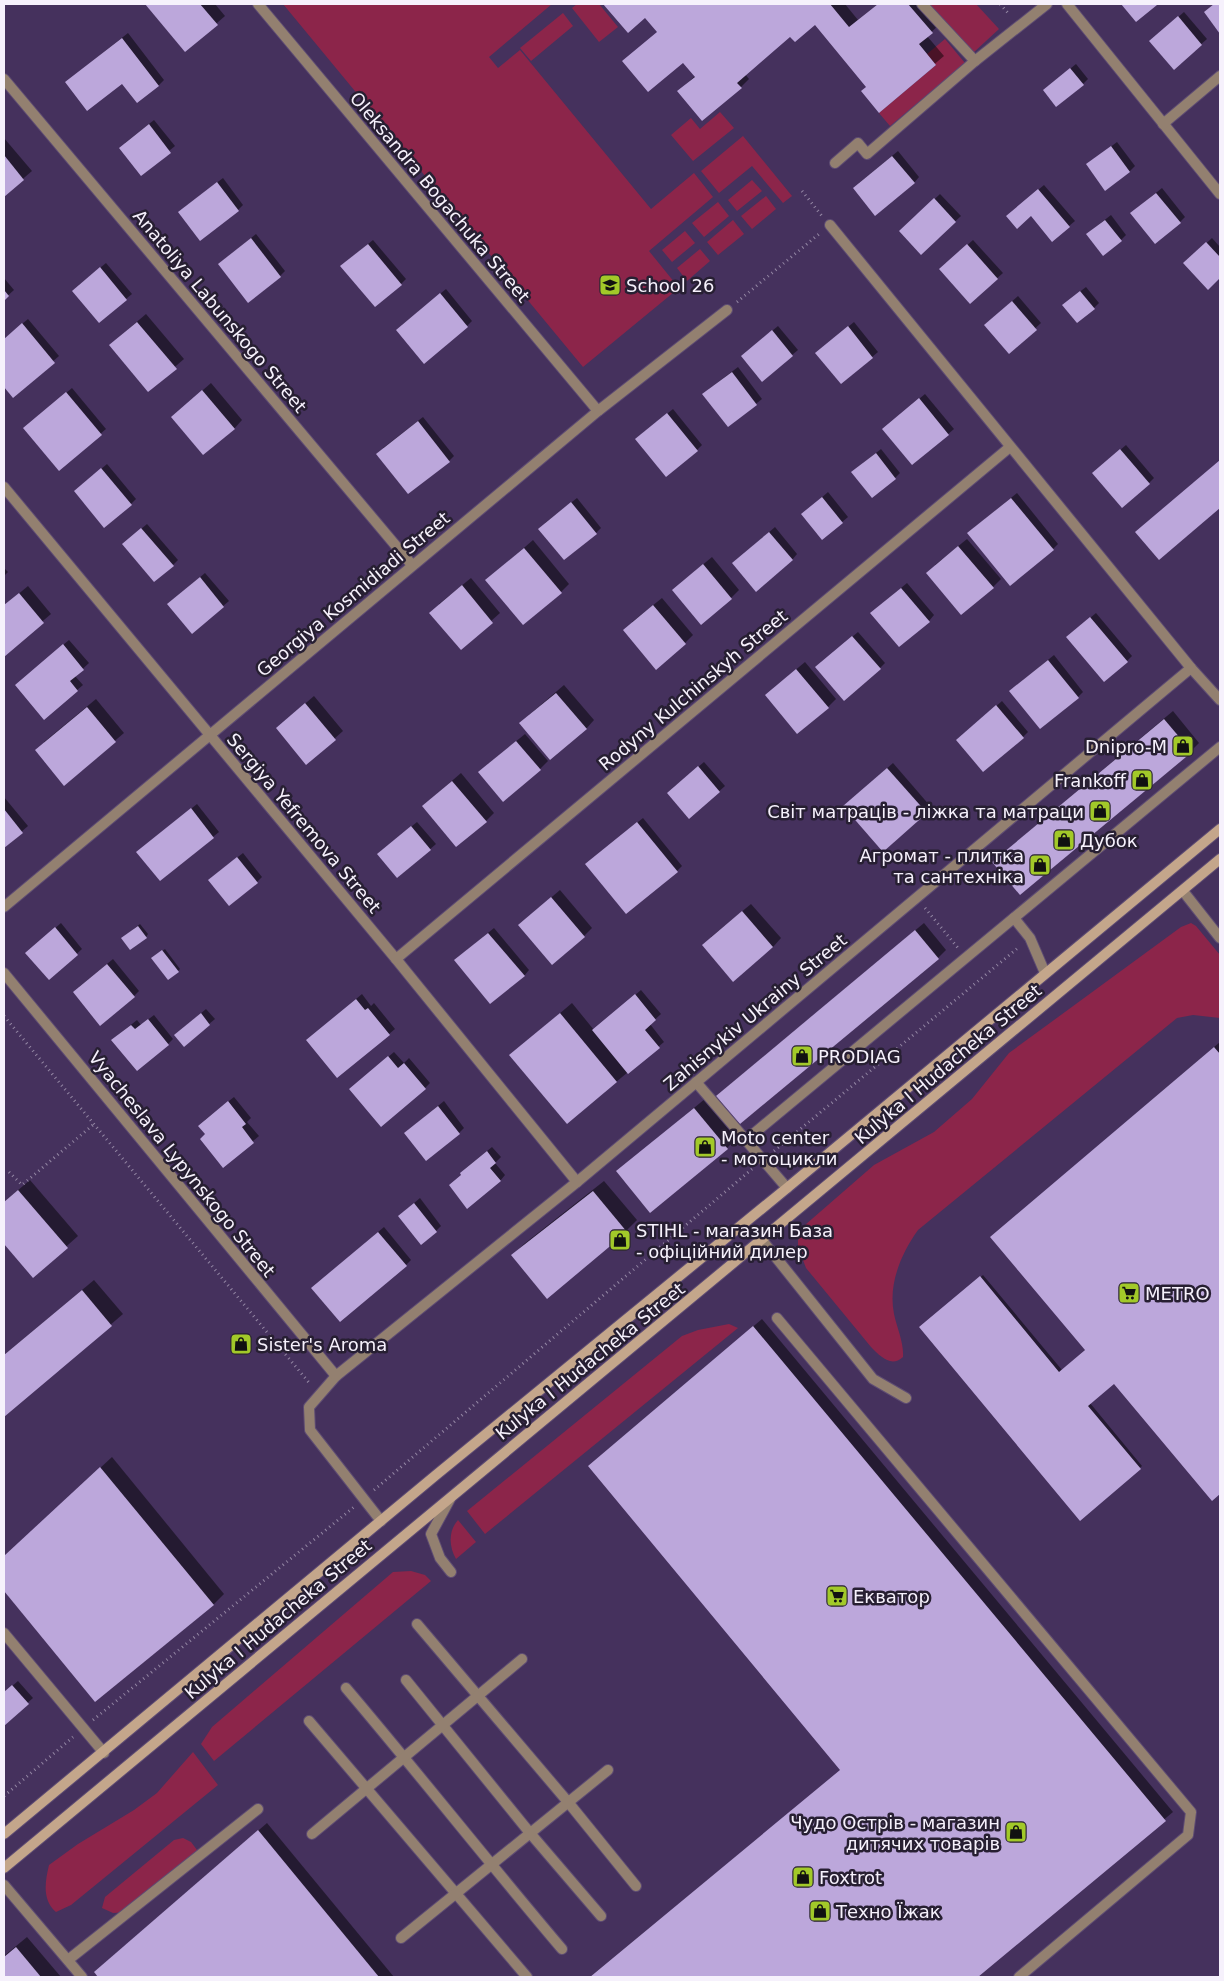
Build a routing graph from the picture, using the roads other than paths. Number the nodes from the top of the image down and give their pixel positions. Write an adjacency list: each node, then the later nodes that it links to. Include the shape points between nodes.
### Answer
1 (258, 4): 13 (street, Oleksandra Bogachuka Street)
2 (922, 4): 5 (street)
3 (1047, 4): 5 (street)
4 (1067, 4): 8 (street)
5 (975, 62): 9 (street, via 867,154 858,143)
6 (1220, 76): 8 (street)
7 (4, 79): 16 (street, Anatoliya Labunskogo Street)
8 (1163, 124): 10 (street)
9 (834, 163)
10 (1220, 194)
11 (830, 225): 14 (street)
12 (727, 310): 13 (street, Georgiya Kosmidiadi Street)
13 (598, 411): 16 (street, Georgiya Kosmidiadi Street)
14 (1010, 447): 17 (street); 27 (street, Rodyny Kulchinskyh Street)
15 (4, 487): 19 (street, Sergiya Yefremova Street)
16 (412, 565): 19 (street, Georgiya Kosmidiadi Street)
17 (1191, 668): 18 (street); 30 (street, Zahisnykiv Ukrainy Street)
18 (1220, 700)
19 (211, 736): 24 (street, Georgiya Kosmidiadi Street); 27 (street, Sergiya Yefremova Street)
20 (1220, 747): 25 (street)
21 (1220, 829): 29 (main road, Kulyka I Hudacheka Street)
22 (1220, 859): 23 (main road, Kulyka I Hudacheka Street)
23 (1183, 891): 26 (street); 34 (main road, Kulyka I Hudacheka Street)
24 (4, 908)
25 (1014, 918): 29 (street, via 1030,938); 31 (street)
26 (1220, 938)
27 (396, 959): 32 (street, Sergiya Yefremova Street)
28 (4, 973): 36 (street, Vyacheslava Lypynskogo Street)
29 (1045, 973): 33 (main road, Kulyka I Hudacheka Street)
30 (696, 1082): 31 (street); 32 (street, Zahisnykiv Ukrainy Street)
31 (746, 1140): 33 (street)
32 (577, 1182): 36 (street, Zahisnykiv Ukrainy Street)
33 (787, 1188): 39 (main road, Kulyka I Hudacheka Street)
34 (762, 1240): 37 (street, via 873,1379); 38 (main road, Kulyka I Hudacheka Street)
35 (777, 1318): 69 (street, via 1191,1812 1188,1835)
36 (336, 1376): 39 (street, Zahisnykiv Ukrainy Street, via 309,1407 310,1430)
37 (906, 1398)
38 (452, 1496): 40 (street, via 431,1534 440,1558); 59 (main road, Kulyka I Hudacheka Street)
39 (380, 1521): 49 (main road, Kulyka I Hudacheka Street)
40 (451, 1572)
41 (417, 1624): 46 (street)
42 (4, 1633): 49 (street)
43 (522, 1660): 46 (street)
44 (406, 1680): 48 (street)
45 (346, 1688): 50 (street)
46 (478, 1696): 48 (street); 53 (street)
47 (309, 1721): 52 (street)
48 (442, 1726): 50 (street); 55 (street)
49 (104, 1753): 56 (main road, Kulyka I Hudacheka Street)
50 (405, 1757): 52 (street); 58 (street)
51 (608, 1770): 53 (street)
52 (366, 1789): 57 (street); 62 (street)
53 (568, 1802): 55 (street); 61 (street)
54 (258, 1809): 66 (street)
55 (530, 1833): 58 (street); 63 (street)
56 (4, 1834)
57 (312, 1834)
58 (491, 1865): 62 (street); 65 (street)
59 (4, 1868)
60 (4, 1885): 66 (street)
61 (636, 1886)
62 (456, 1894): 64 (street); 68 (street)
63 (601, 1916)
64 (401, 1938)
65 (562, 1949)
66 (68, 1960): 67 (street)
67 (82, 1977)
68 (527, 1977)
69 (1019, 1977)

